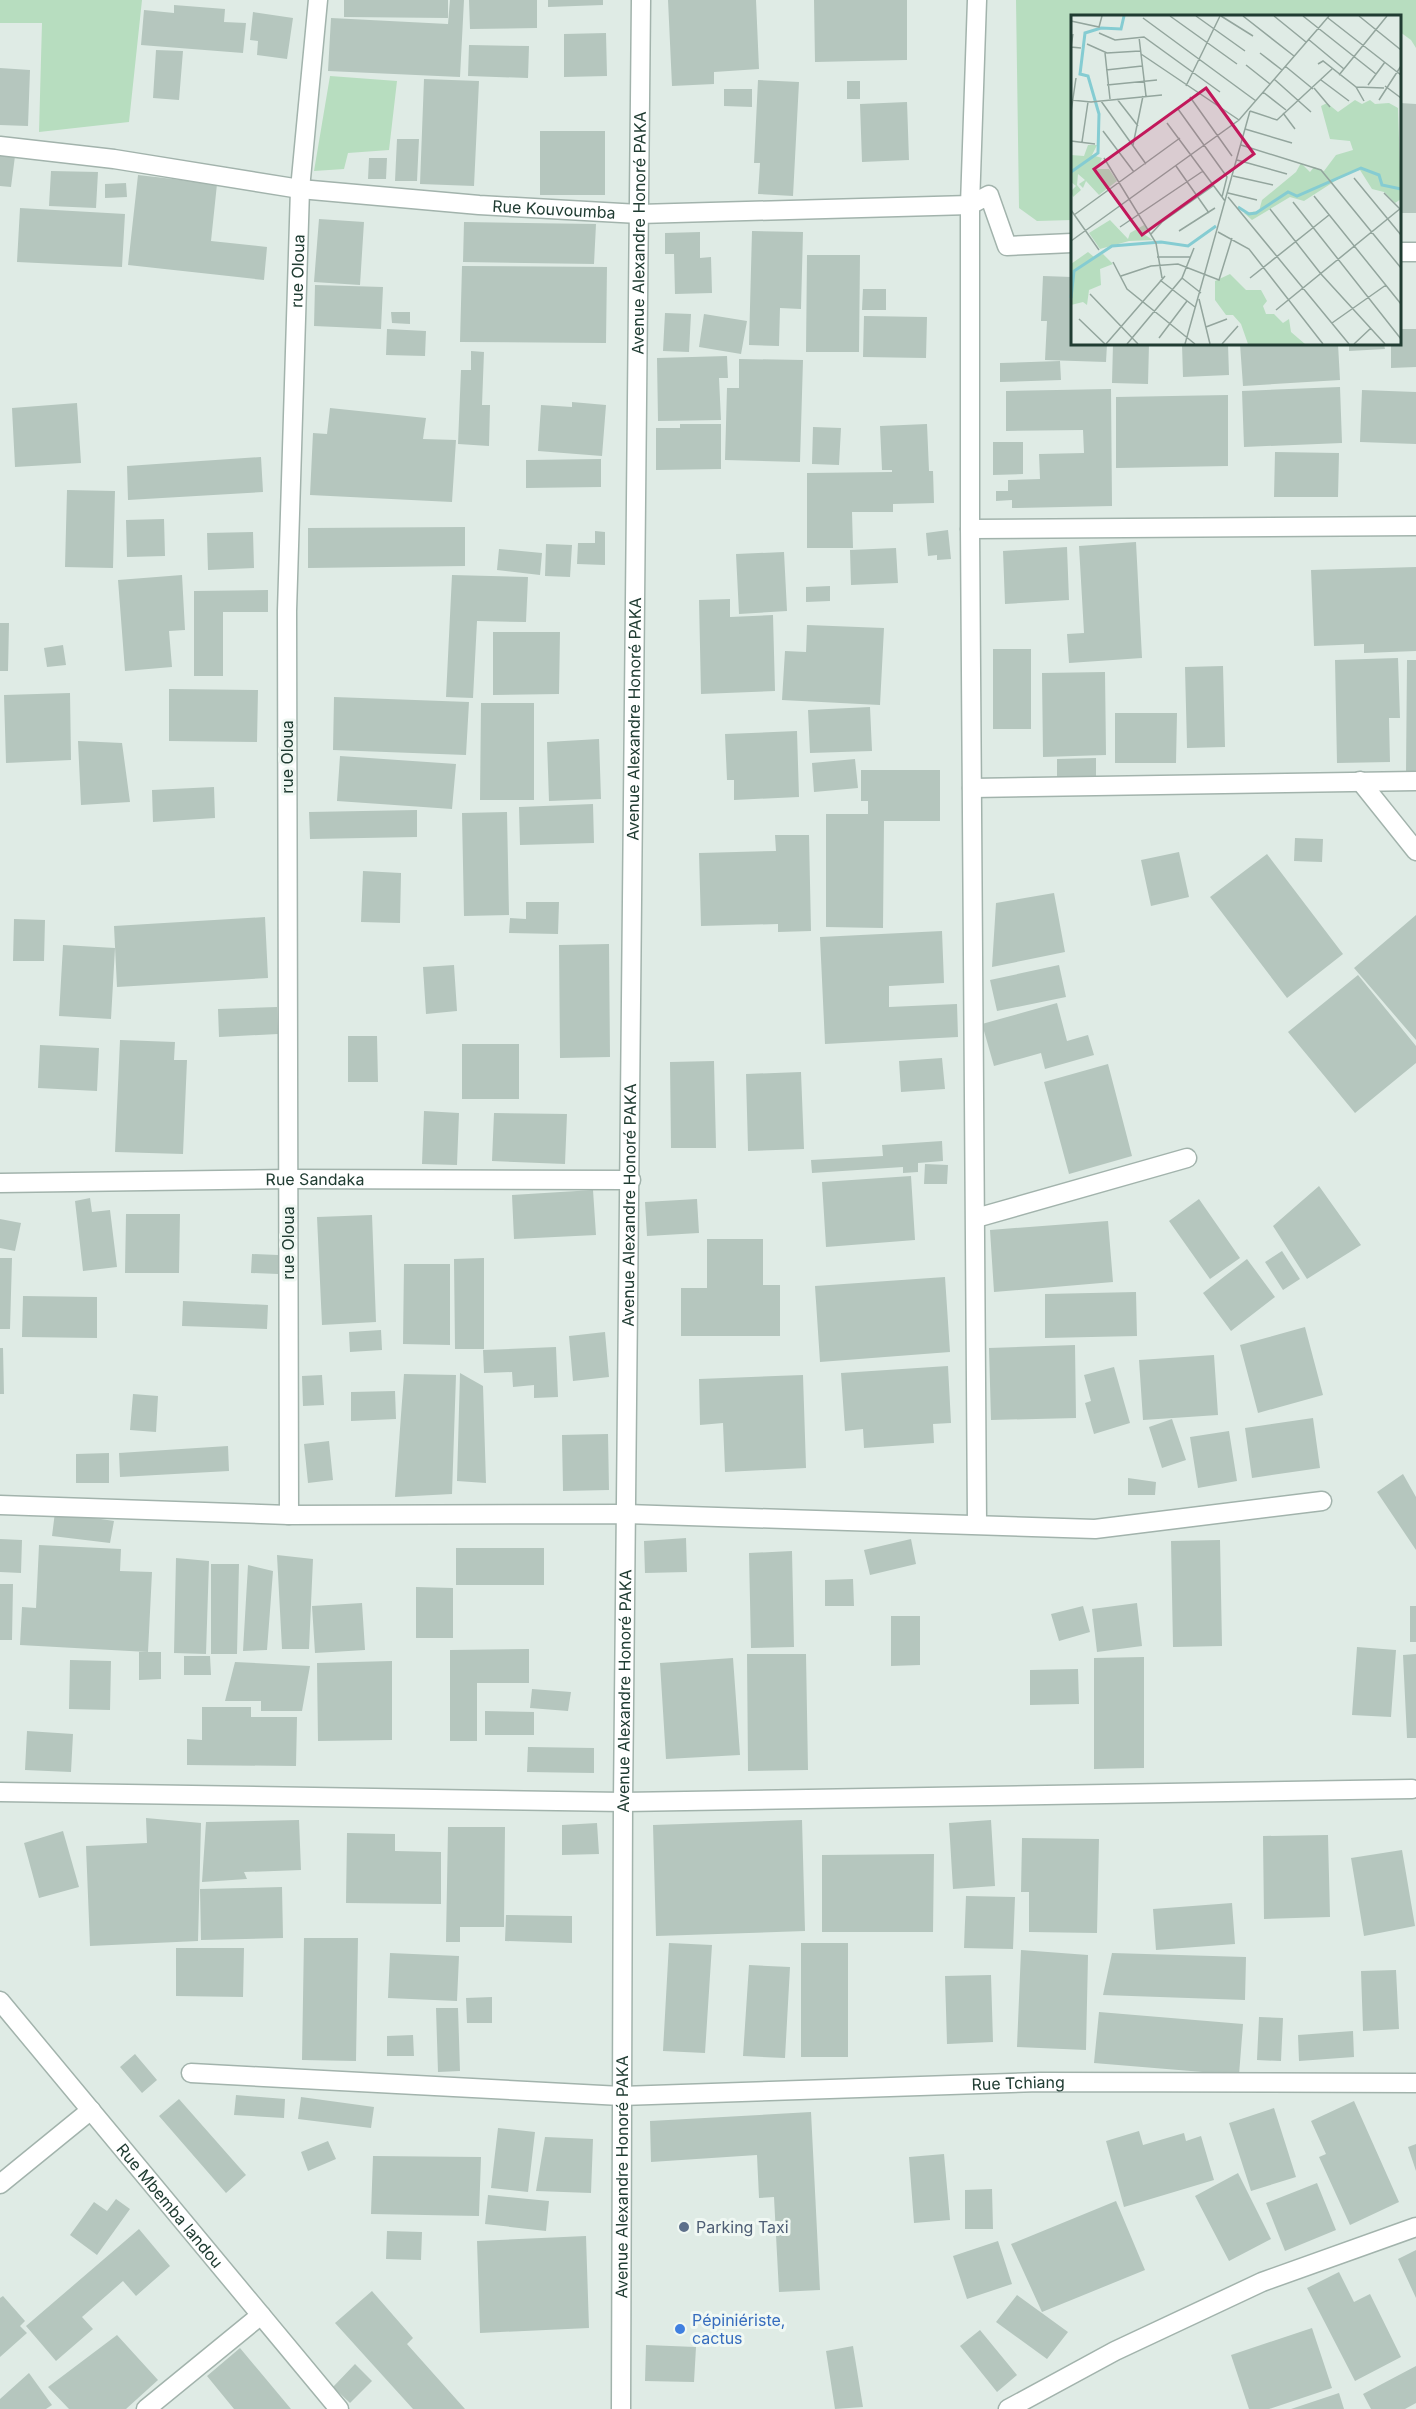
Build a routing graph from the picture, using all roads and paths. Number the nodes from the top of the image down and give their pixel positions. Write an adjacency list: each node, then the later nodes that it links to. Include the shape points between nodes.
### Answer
1 (318, 0): 5 (street, rue Oloua)
2 (640, 0): 7 (street, Avenue Alexandre Honoré PAKA)
3 (977, 0): 6 (street)
4 (0, 146): 5 (street, Rue Kouvoumba, via 114,159)
5 (300, 189): 7 (street, Rue Kouvoumba); 16 (street, rue Oloua, via 287,611)
6 (970, 205): 7 (street, Rue Kouvoumba); 8 (street, Rue Kouvoumba, via 989,195 1007,246); 10 (street)
7 (639, 214): 17 (street, Avenue Alexandre Honoré PAKA)
8 (1071, 243)
9 (1416, 526): 10 (street)
10 (970, 529): 13 (street)
11 (1360, 781): 12 (street); 13 (street); 14 (street)
12 (1416, 781)
13 (972, 788): 19 (street)
14 (1416, 851)
15 (1187, 1158): 19 (street)
16 (288, 1179): 17 (street, Rue Sandaka); 18 (street, Rue Sandaka); 23 (street, rue Oloua)
17 (631, 1180): 22 (street, Avenue Alexandre Honoré PAKA)
18 (0, 1183)
19 (976, 1218): 24 (street)
20 (1322, 1501): 24 (street, via 1095,1529)
21 (0, 1505): 23 (street)
22 (626, 1514): 23 (street); 24 (street); 27 (street, Avenue Alexandre Honoré PAKA)
23 (289, 1515)
24 (977, 1523)
25 (1412, 1789): 27 (street)
26 (0, 1792): 27 (street)
27 (623, 1802): 31 (street, Avenue Alexandre Honoré PAKA)
28 (0, 2001): 32 (street, Rue Mbemba landou)
29 (191, 2073): 31 (street, Rue Tchiang)
30 (1416, 2082): 31 (street, Rue Tchiang, via 1040,2082)
31 (621, 2096): 38 (street, Avenue Alexandre Honoré PAKA)
32 (91, 2110): 33 (street); 35 (street, Rue Mbemba landou)
33 (0, 2184)
34 (1416, 2228): 39 (street, via 1262,2282 1115,2351)
35 (261, 2315): 36 (street); 37 (street, Rue Mbemba landou)
36 (146, 2409)
37 (339, 2409)
38 (621, 2409)
39 (1008, 2409)

